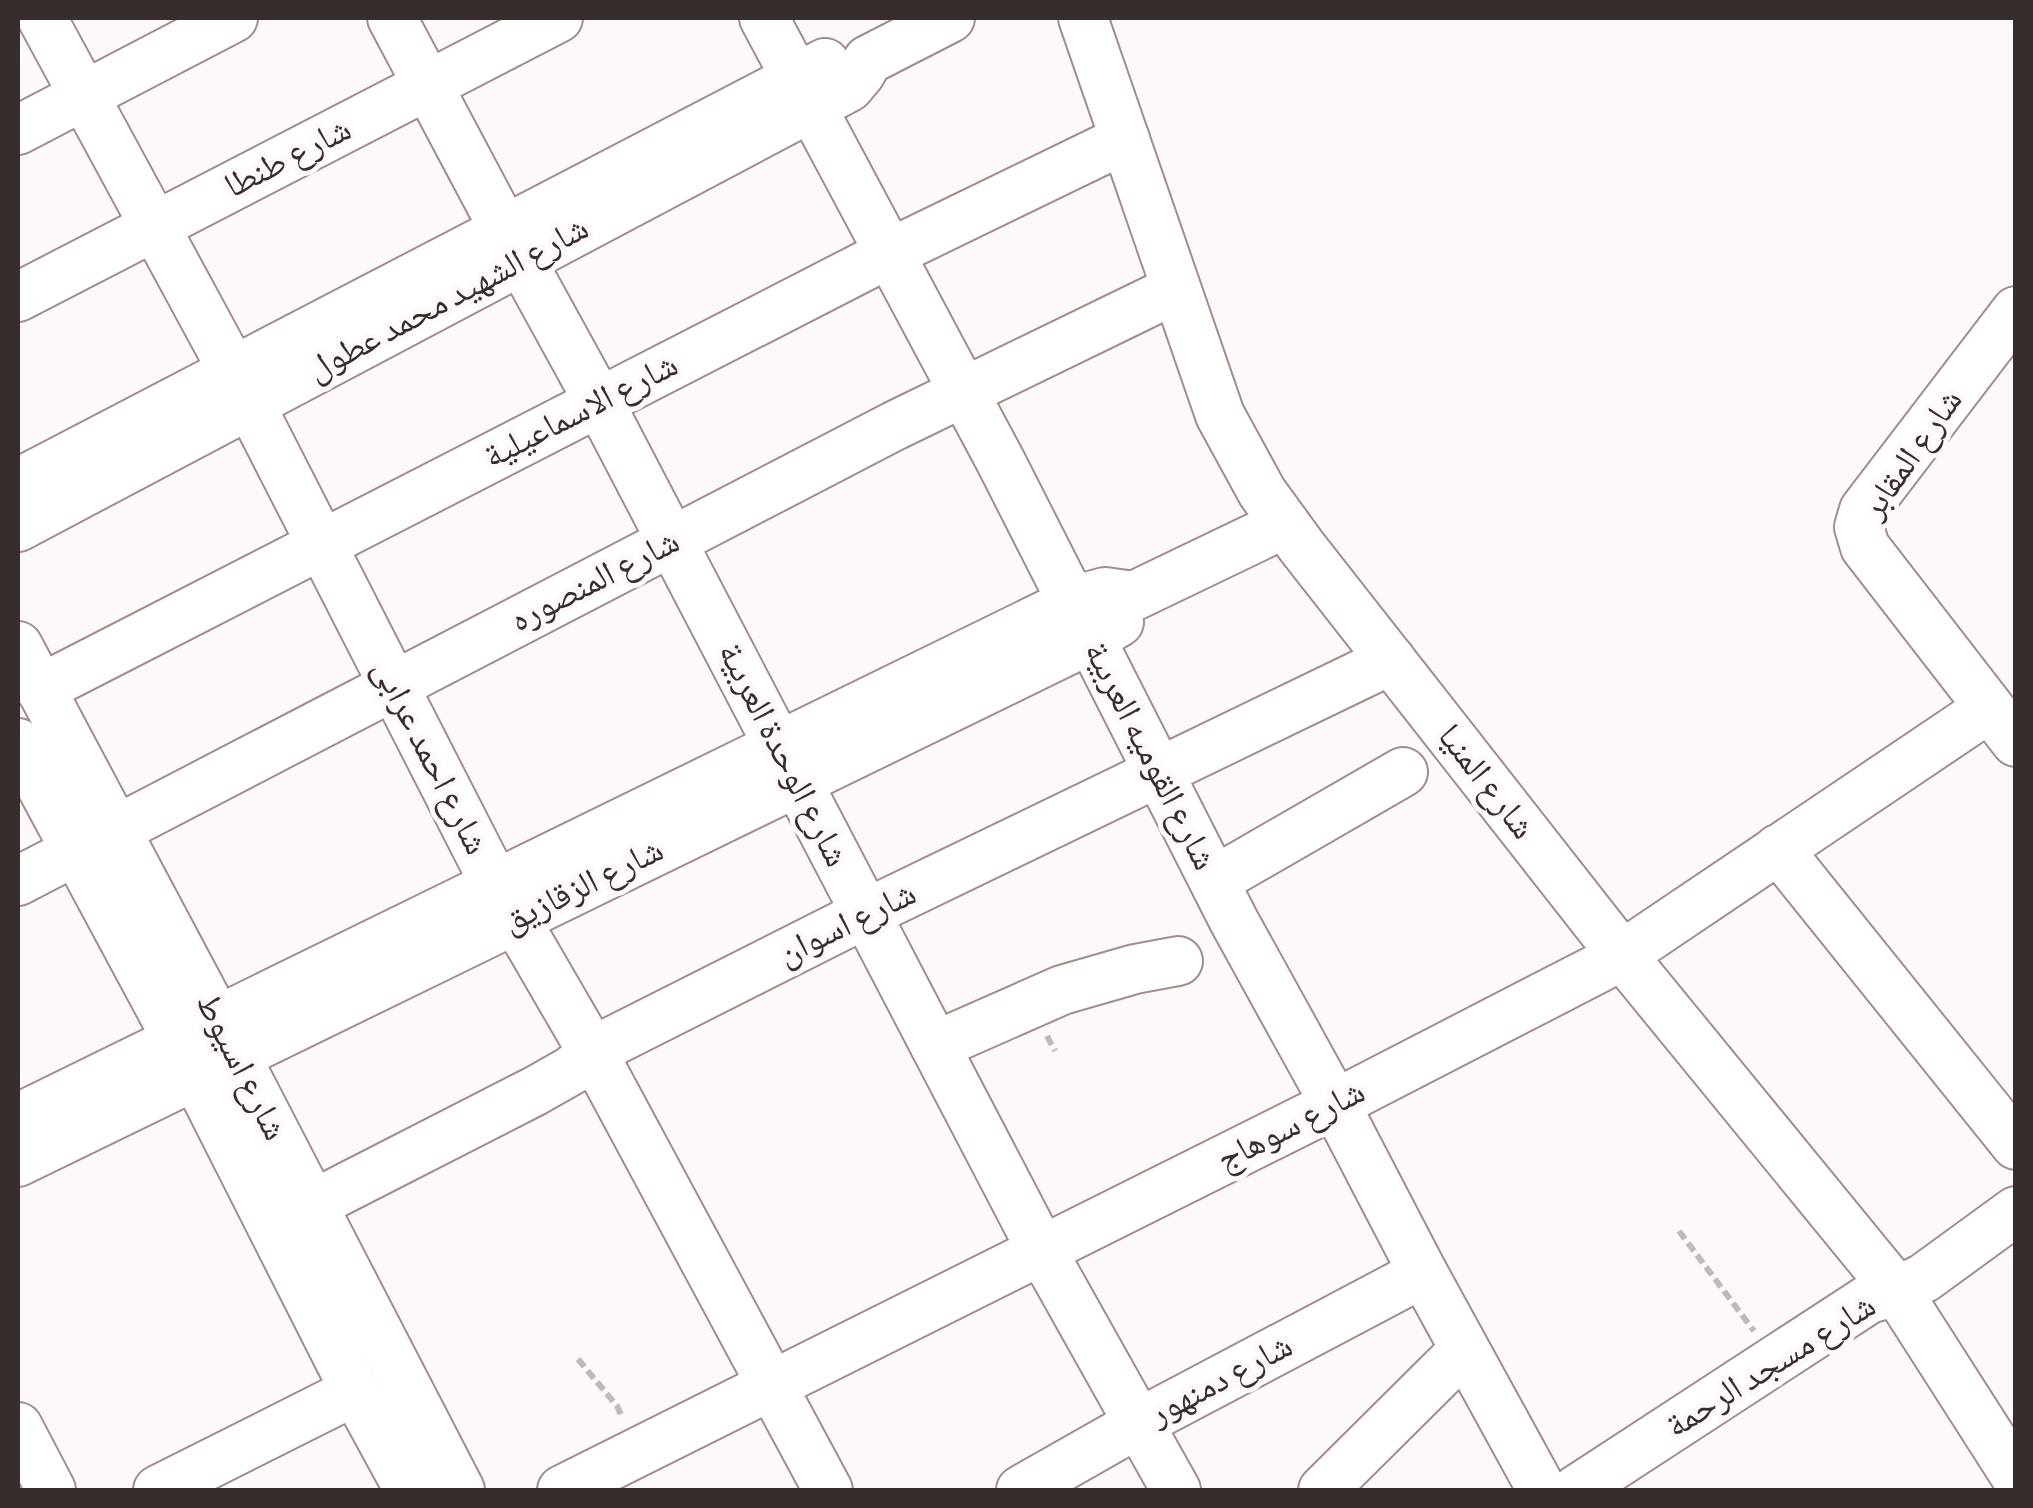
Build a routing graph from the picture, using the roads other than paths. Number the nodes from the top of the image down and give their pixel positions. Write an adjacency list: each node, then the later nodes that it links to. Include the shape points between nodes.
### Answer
1 (42, 18): 10 (street, شارع احمد عرابى)
2 (233, 18): 10 (street)
3 (392, 18): 8 (street, شارع الوحدة العربية)
4 (558, 18): 8 (street, شارع طنطا)
5 (764, 18): 9 (street, شارع القوميه العربية)
6 (950, 18): 9 (street, شارع الشهيد محمد عطول, via 868,60 849,87)
7 (1082, 18): 12 (street, شارع المنيا)
8 (428, 86): 13 (street, شارع طنطا); 14 (street, شارع الوحدة العربية)
9 (805, 91): 14 (street, شارع الشهيد محمد عطول); 15 (street, شارع القوميه العربية)
10 (84, 95): 11 (street); 13 (street, شارع احمد عرابى)
11 (18, 130)
12 (1124, 139): 15 (street, شارع الاسماعيلية); 16 (street, شارع المنيا)
13 (156, 226): 17 (street, شارع طنطا); 19 (street, شارع احمد عرابى)
14 (512, 245): 19 (street, شارع الشهيد محمد عطول); 21 (street, شارع الوحدة العربية)
15 (890, 253): 20 (street, شارع القوميه العربية); 21 (street, شارع الاسماعيلية)
16 (1176, 289): 20 (street, شارع المنصوره); 23 (street, شارع المنيا, via 1220,415)
17 (18, 297)
18 (2016, 311): 32 (street, شارع المقابر, via 1864,510 1859,528 1864,547)
19 (242, 387): 22 (street, شارع الشهيد محمد عطول); 24 (street, شارع الشهيد محمد عطول); 26 (street, شارع احمد عرابى)
20 (964, 392): 25 (street, شارع المنصوره); 27 (street, شارع القوميه العربية)
21 (599, 402): 25 (street, شارع الوحدة العربية); 26 (street, شارع الاسماعيلية)
22 (18, 484)
23 (1284, 524): 27 (street, شارع الزقازيق, via 1134,596 1114,627); 29 (street, شارع المنيا)
24 (18, 526)
25 (672, 542): 30 (street, شارع المنصوره); 34 (street, شارع الوحدة العربية)
26 (322, 544): 30 (street, شارع احمد عرابى); 31 (street, شارع الاسماعيلية)
27 (1082, 621): 34 (street, شارع الزقازيق); 36 (street, شارع القوميه العربية)
28 (18, 646): 31 (street, شارع اسيوط)
29 (1391, 660): 36 (street, شارع اسوان); 43 (street, شارع المنيا)
30 (394, 685): 37 (street, شارع المنصوره); 41 (street, شارع احمد عرابى)
31 (40, 689): 37 (street, شارع اسيوط)
32 (2002, 725): 38 (street, شارع سوهاج)
33 (18, 742): 37 (street, شارع اسيوط)
34 (788, 764): 41 (street, شارع الزقازيق); 42 (street, شارع الوحدة العربية)
35 (1403, 772): 40 (street)
36 (1159, 773): 40 (street, شارع القوميه العربية); 42 (street, شارع اسوان)
37 (95, 840): 39 (street, شارع المنصوره); 46 (street, شارع اسيوط)
38 (1778, 849): 43 (street, شارع سوهاج); 50 (street)
39 (18, 881)
40 (1214, 881): 48 (street, شارع القوميه العربية)
41 (505, 901): 46 (street, شارع الزقازيق); 47 (street, شارع احمد عرابى)
42 (865, 914): 45 (street, شارع الوحدة العربية); 47 (street, شارع اسوان)
43 (1622, 955): 48 (street, شارع سوهاج); 56 (street, شارع المنيا)
44 (1178, 961): 45 (street, via 1062,990)
45 (935, 1046): 54 (street, شارع الوحدة العربية)
46 (206, 1047): 49 (street, شارع الزقازيق); 51 (street, شارع الزقازيق); 52 (street, شارع اسيوط); 59 (street, شارع اسيوط)
47 (593, 1053): 52 (street, شارع اسوان, via 535,1091); 58 (street, شارع احمد عرابى)
48 (1335, 1104): 54 (street, شارع سوهاج); 55 (street, شارع القوميه العربية)
49 (18, 1118)
50 (2016, 1145)
51 (18, 1162)
52 (312, 1205): 66 (street, شارع اسيوط)
53 (2016, 1211): 56 (street, شارع مسجد الرحمة)
54 (1042, 1251): 58 (street, شارع سوهاج); 60 (street, شارع الوحدة العربية)
55 (1423, 1273): 57 (street, شارع القوميه العربية); 60 (street, شارع دمنهور)
56 (1898, 1291): 62 (street, شارع المنيا); 73 (street, شارع مسجد الرحمة, via 1869,1300)
57 (1464, 1350): 71 (street); 72 (street, شارع القوميه العربية)
58 (772, 1386): 67 (street, شارع سوهاج); 68 (street, شارع احمد عرابى)
59 (355, 1391): 64 (street); 65 (street, شارع اسيوط)
60 (1138, 1423): 69 (street, شارع دمنهور); 70 (street, شارع الوحدة العربية)
61 (18, 1427): 63 (street)
62 (2016, 1477)
63 (51, 1490)
64 (158, 1490)
65 (409, 1490)
66 (460, 1490)
67 (562, 1490)
68 (828, 1490)
69 (1021, 1490)
70 (1176, 1490)
71 (1323, 1490)
72 (1542, 1490)
73 (1576, 1490)

